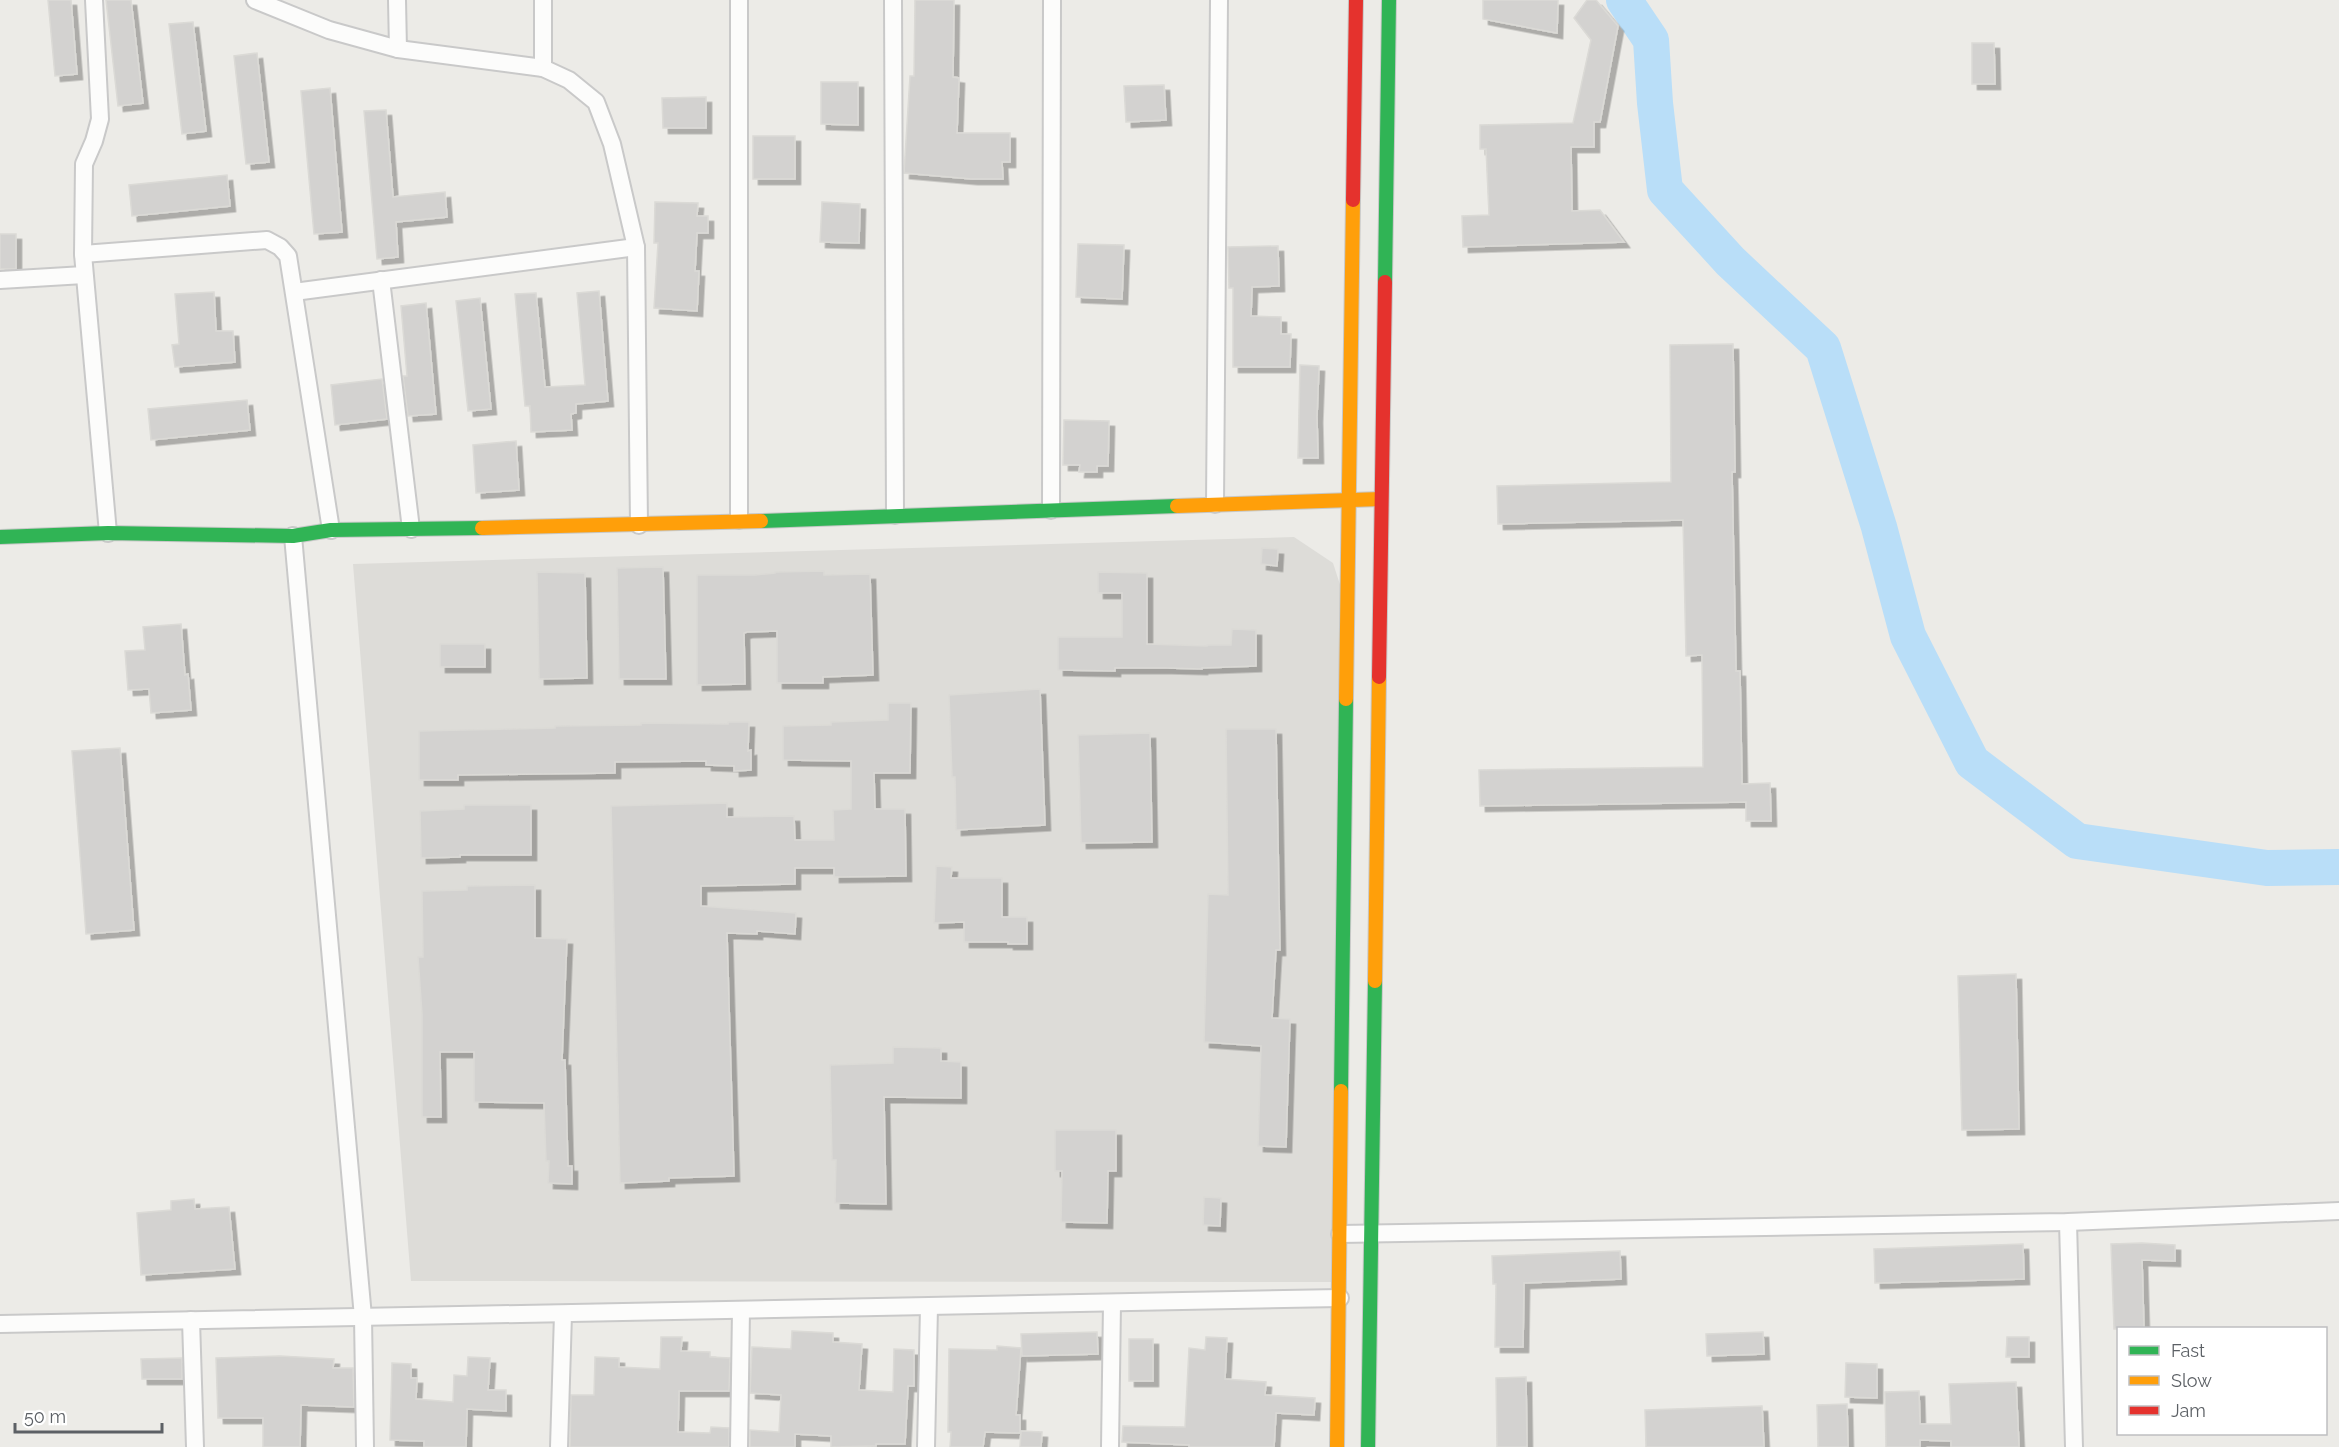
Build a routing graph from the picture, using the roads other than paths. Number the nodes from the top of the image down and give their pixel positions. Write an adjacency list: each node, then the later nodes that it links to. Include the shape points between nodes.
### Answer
1 (94, 0): 14 (street, via 100,119 84,164)
2 (255, 0): 11 (street, via 329,30)
3 (397, 0): 11 (street)
4 (543, 0): 12 (street)
5 (740, 0): 24 (street)
6 (893, 0): 23 (street)
7 (1052, 0): 22 (street)
8 (1219, 0): 21 (street)
9 (1356, 0): 20 (street)
10 (1389, 0): 19 (street)
11 (398, 49): 12 (street)
12 (543, 68): 13 (street, via 569,80 596,102 612,144)
13 (636, 247): 17 (street); 25 (street)
14 (83, 254): 15 (street); 18 (street, via 267,240 288,256)
15 (84, 275): 16 (street); 28 (street)
16 (0, 280)
17 (381, 280): 18 (street); 26 (street)
18 (294, 292): 27 (street)
19 (1381, 499): 20 (street); 33 (street)
20 (1348, 500): 21 (street); 34 (street)
21 (1215, 504): 22 (street)
22 (1051, 510): 23 (street)
23 (895, 515): 24 (street)
24 (740, 520): 25 (street)
25 (639, 525): 26 (street)
26 (411, 529): 27 (street)
27 (331, 530): 29 (street)
28 (108, 532): 29 (street); 30 (street)
29 (293, 536): 40 (street)
30 (0, 537)
31 (2339, 1211): 32 (street)
32 (2068, 1221): 33 (street); 51 (street)
33 (1370, 1233): 34 (street); 50 (street)
34 (1340, 1234): 35 (street)
35 (1340, 1298): 36 (street); 49 (street)
36 (1112, 1304): 37 (street); 48 (street)
37 (928, 1307): 38 (street); 47 (street)
38 (741, 1310): 39 (street); 46 (street)
39 (563, 1314): 40 (street); 45 (street)
40 (363, 1317): 41 (street); 44 (street)
41 (191, 1320): 42 (street); 43 (street)
42 (0, 1324)
43 (195, 1447)
44 (365, 1447)
45 (559, 1447)
46 (739, 1447)
47 (926, 1447)
48 (1110, 1447)
49 (1337, 1447)
50 (1368, 1447)
51 (2074, 1447)

